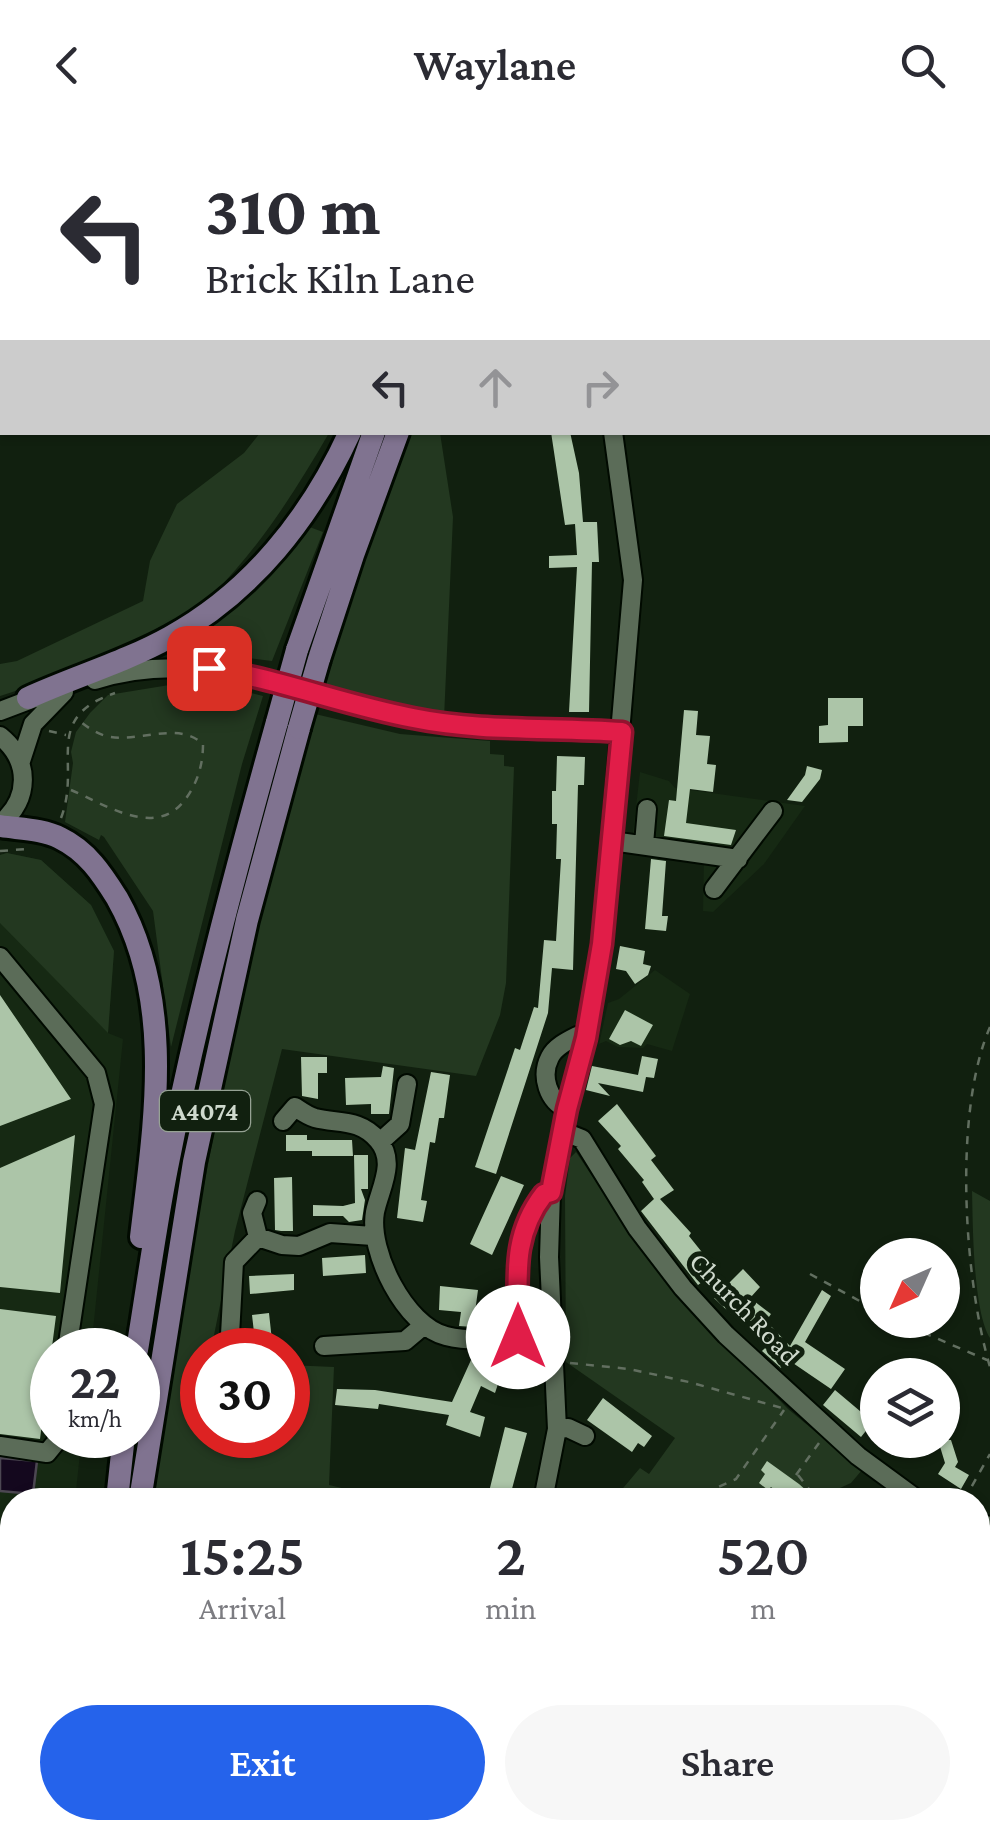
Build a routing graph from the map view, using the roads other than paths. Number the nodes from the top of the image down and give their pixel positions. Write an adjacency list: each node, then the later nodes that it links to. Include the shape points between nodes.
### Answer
1 (348, 435): 7 (main road, via 300,523 241,587 167,638)
2 (373, 435): 5 (main road, A4074)
3 (397, 435): 5 (main road, A4074)
4 (613, 435): 10 (street, via 633,580)
5 (308, 654): 9 (main road, A4074, bridge)
6 (64, 692): 7 (street); 10 (street, via 122,672 209,668 446,724); 12 (street, via 33,724)
7 (28, 698): 8 (street)
8 (0, 711)
9 (288, 725): 34 (main road, A4074, via 224,911); 45 (main road, A4074, via 198,1144)
10 (622, 732): 16 (street)
11 (0, 736): 12 (street)
12 (20, 761): 15 (street, via 21,798)
13 (647, 809): 17 (street)
14 (773, 811): 18 (street)
15 (0, 825): 33 (main road, via 55,835 93,862 124,912 142,960 154,1012 157,1103)
16 (612, 841): 17 (street); 21 (street)
17 (644, 844): 18 (street)
18 (738, 859): 19 (street)
19 (714, 889)
20 (0, 957): 32 (street, via 96,1073 104,1104)
21 (586, 1038): 23 (street); 23 (street, via 557,1048 546,1069 548,1091)
22 (406, 1084): 26 (street, via 400,1124)
23 (567, 1109): 25 (street)
24 (283, 1121): 26 (street, via 294,1107 315,1118 355,1122)
25 (562, 1131): 27 (street); 47 (street, Church Road, via 582,1138 683,1288 789,1403)
26 (380, 1142): 29 (street, via 388,1169)
27 (551, 1192): 36 (street); 37 (street, via 522,1230)
28 (257, 1201): 30 (street, via 252,1213)
29 (373, 1236): 30 (street, via 330,1233 299,1246); 31 (street, via 383,1268)
30 (258, 1237): 35 (street, via 234,1262)
31 (424, 1325): 37 (street, via 446,1336); 38 (street, via 405,1341)
32 (70, 1328)
33 (134, 1328)
34 (138, 1328)
35 (230, 1328)
36 (553, 1334): 37 (street); 39 (street)
37 (518, 1337)
38 (324, 1346)
39 (557, 1429): 40 (street); 46 (street)
40 (585, 1436)
41 (0, 1446): 42 (street)
42 (30, 1450)
43 (121, 1458): 44 (main road)
44 (117, 1488)
45 (142, 1488)
46 (545, 1488)
47 (899, 1488)

